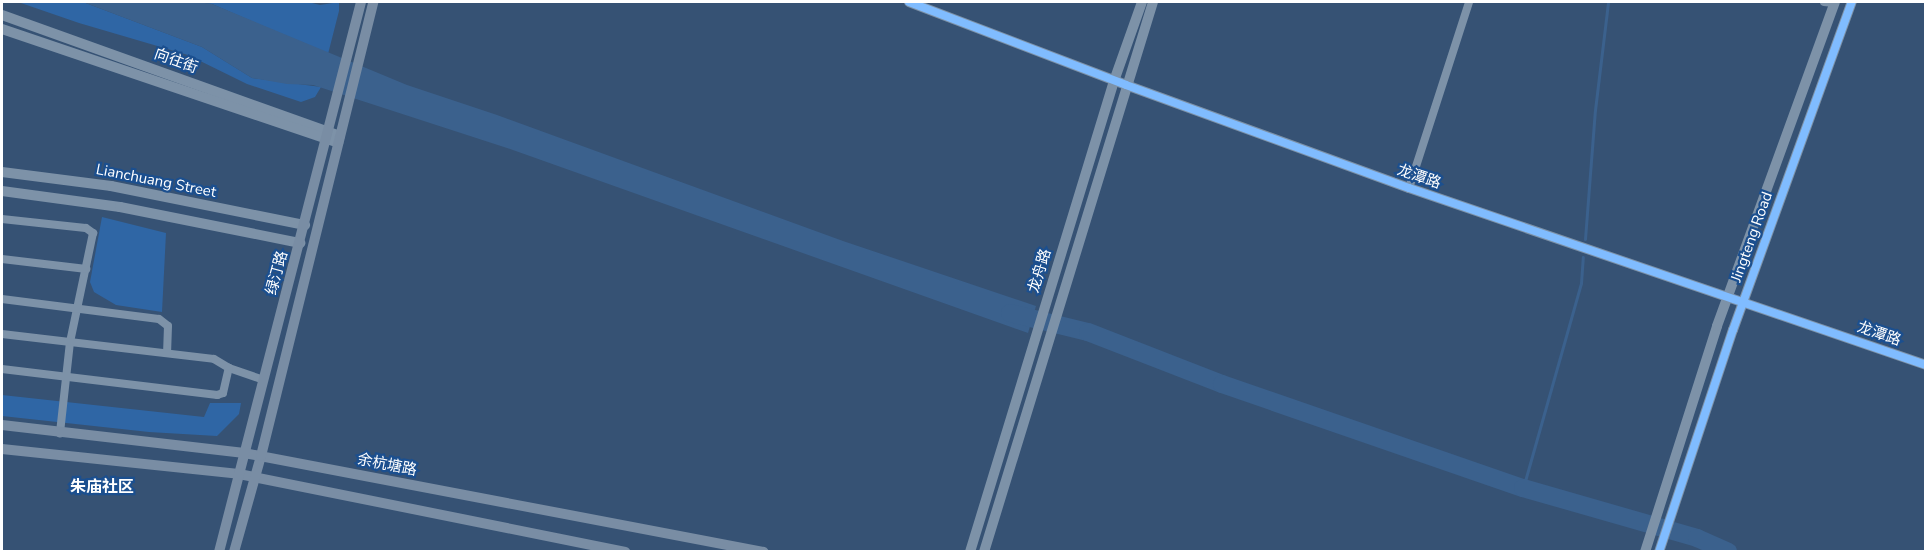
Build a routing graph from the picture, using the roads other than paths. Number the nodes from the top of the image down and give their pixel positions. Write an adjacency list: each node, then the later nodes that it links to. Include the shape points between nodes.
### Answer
1 (361, 2): 13 (main road, 绿汀路)
2 (373, 2): 14 (main road, 绿汀路)
3 (909, 2): 11 (street, 龙潭路)
4 (1142, 2): 11 (street, 龙舟路)
5 (1153, 2): 12 (street, 龙舟路)
6 (1469, 2): 16 (street)
7 (1831, 2): 23 (street, Jingteng Road)
8 (1852, 2): 25 (street, Jingteng Road)
9 (2, 15): 13 (street, 向往街)
10 (2, 29): 13 (street, 向往街)
11 (1114, 81): 12 (street, 龙潭路); 47 (street, 龙舟路)
12 (1126, 85): 16 (street, 龙潭路); 48 (street, 龙舟路)
13 (328, 136): 14 (street, 向往街); 19 (main road, 绿汀路)
14 (339, 140): 39 (main road, 绿汀路)
15 (2, 172): 19 (street, Lianchuang Street, via 111,186)
16 (1409, 188): 23 (street, 龙潭路)
17 (2, 191): 20 (street, via 120,207)
18 (2, 219): 22 (street, via 86,228 93,233)
19 (305, 225): 20 (main road, 绿汀路)
20 (300, 243): 34 (main road, 绿汀路)
21 (2, 259): 22 (street)
22 (86, 269): 26 (street)
23 (1727, 297): 25 (street, 龙潭路); 49 (street, Jingteng Road)
24 (2, 299): 26 (street)
25 (1743, 302): 30 (street, 龙潭路); 50 (street, Jingteng Road)
26 (77, 309): 28 (street); 29 (street, via 159,319 168,326)
27 (2, 334): 28 (street)
28 (70, 342): 29 (street); 33 (street)
29 (166, 353): 31 (street, via 214,359)
30 (1926, 364)
31 (229, 368): 33 (street, via 223,393 217,395); 34 (street)
32 (2, 369): 33 (street)
33 (67, 377): 36 (street)
34 (264, 380): 38 (main road, 绿汀路)
35 (2, 425): 36 (main road, 余杭塘路)
36 (60, 433): 38 (main road, 余杭塘路)
37 (2, 450): 40 (main road)
38 (244, 453): 39 (main road, 余杭塘路); 40 (main road, 绿汀路)
39 (261, 456): 41 (main road, 绿汀路); 46 (main road, 余杭塘路)
40 (239, 474): 41 (main road); 43 (main road, 绿汀路)
41 (255, 477): 42 (main road); 44 (main road, 绿汀路)
42 (612, 550): 45 (main road)
43 (219, 552)
44 (234, 552)
45 (625, 552)
46 (764, 552)
47 (970, 552)
48 (984, 552)
49 (1645, 552)
50 (1659, 552)

